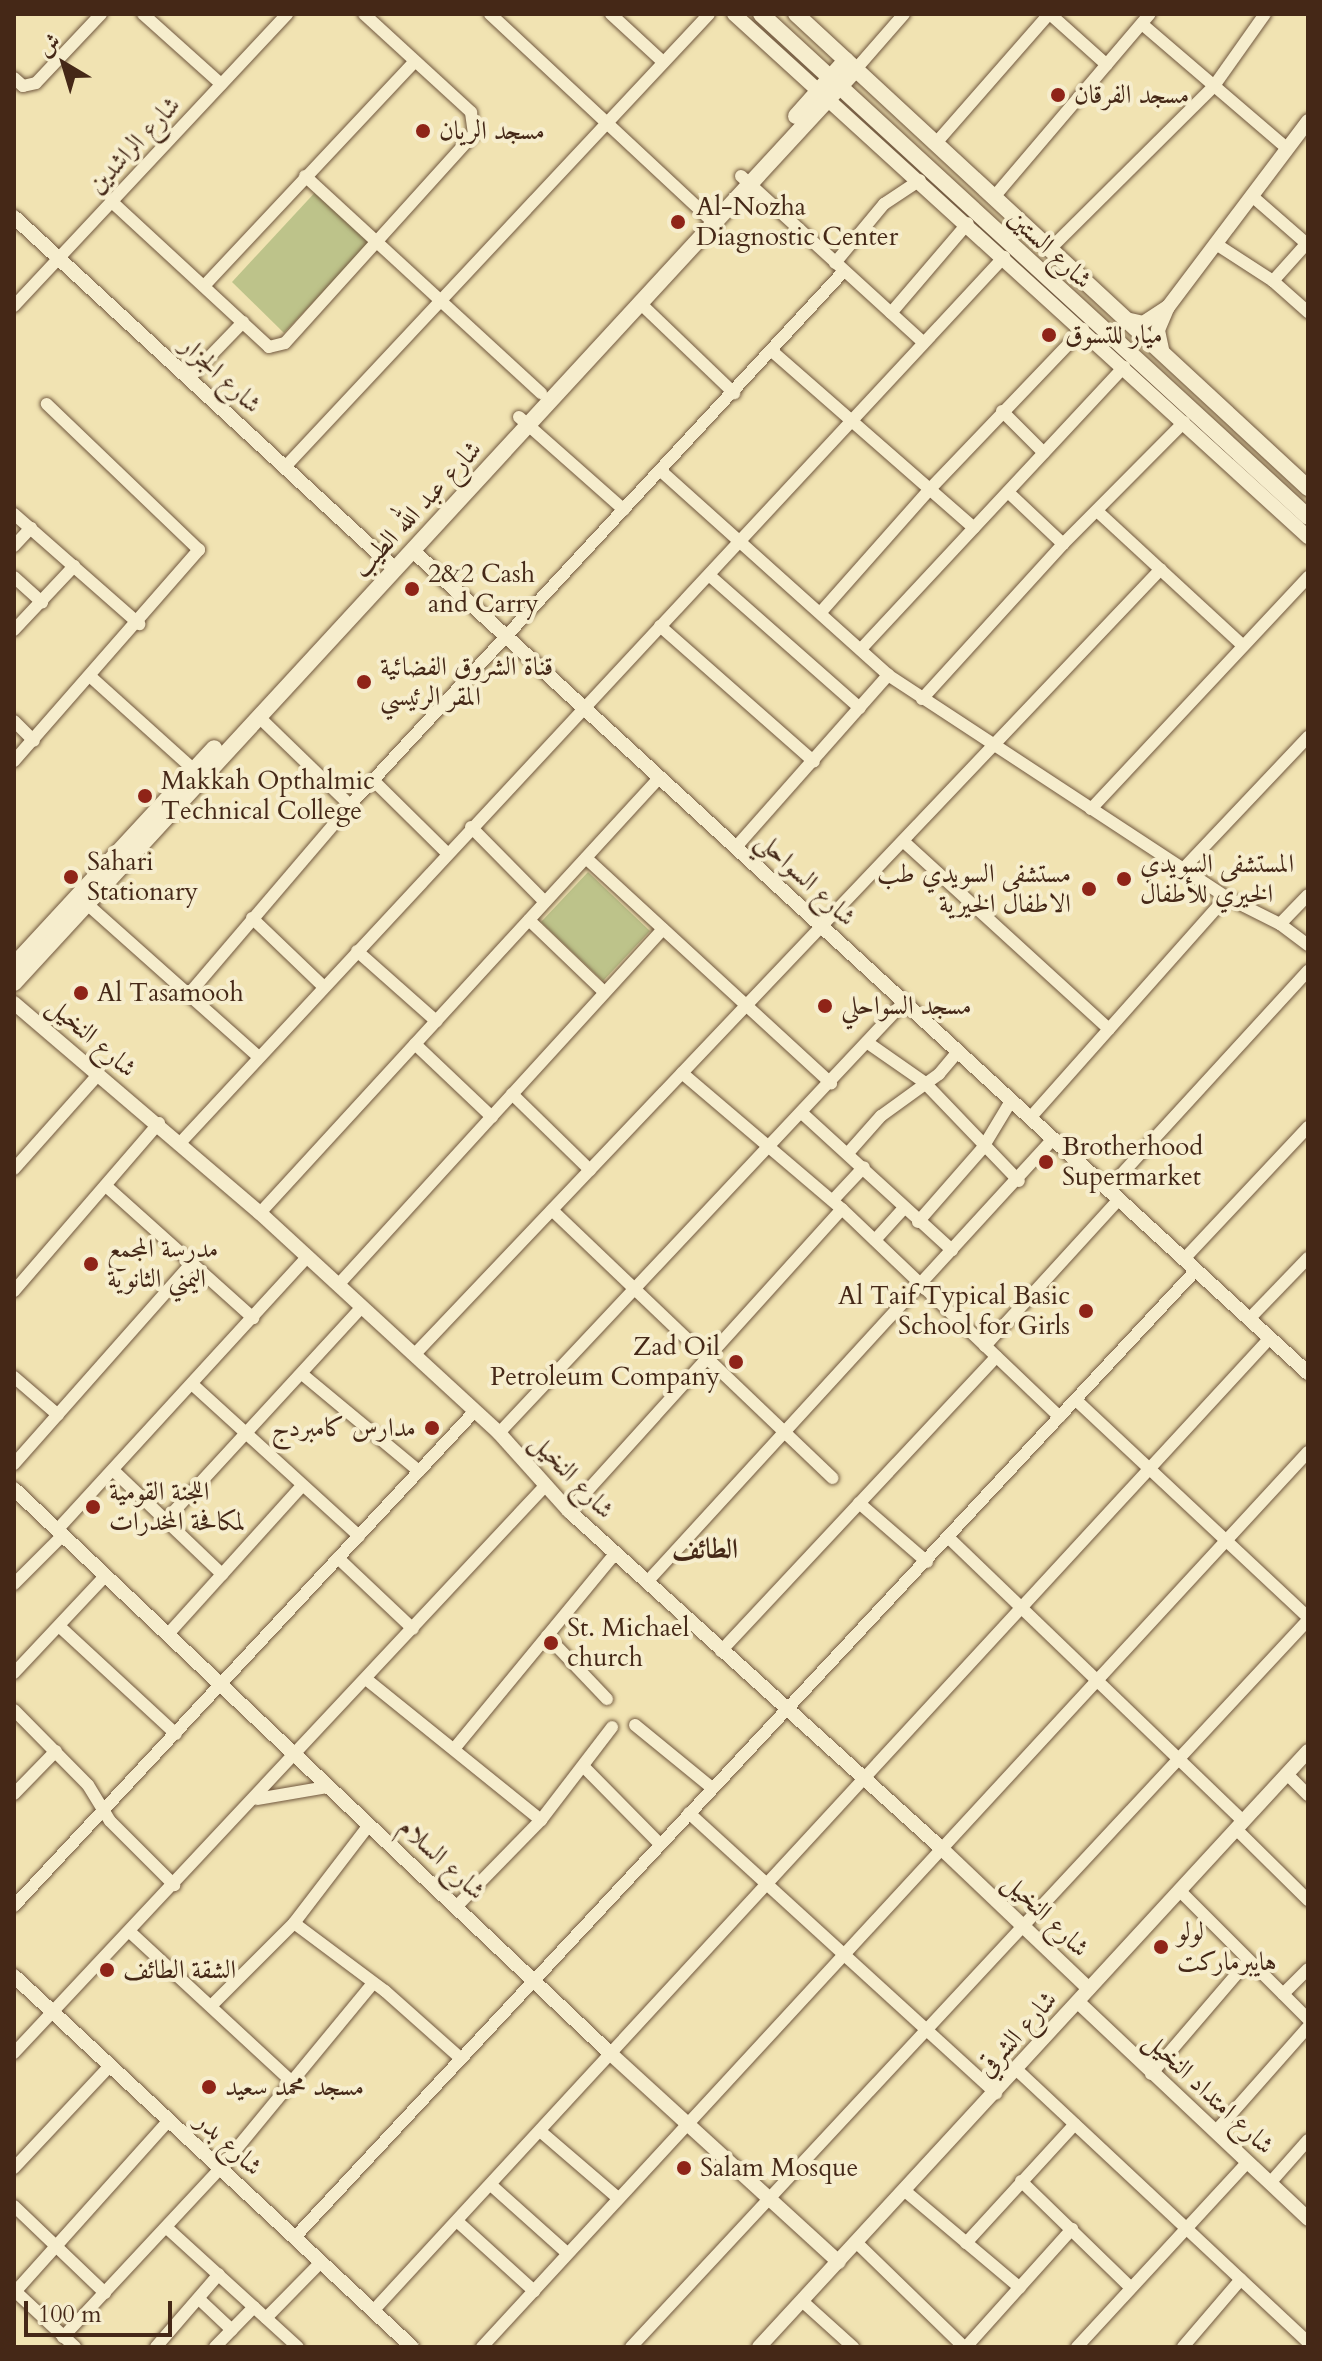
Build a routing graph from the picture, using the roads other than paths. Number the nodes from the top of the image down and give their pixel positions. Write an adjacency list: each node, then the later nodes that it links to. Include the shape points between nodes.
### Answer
1 (101, 14): 19 (street, via 36,83 23,86)
2 (143, 14): 21 (street)
3 (287, 14): 21 (street, شارع الراشدين)
4 (364, 14): 15 (street)
5 (490, 14): 25 (street)
6 (611, 14): 16 (street)
7 (709, 14): 16 (street)
8 (734, 14): 23 (street)
9 (761, 14): 20 (main road, شارع الستين)
10 (796, 14): 17 (main road, شارع الستين)
11 (904, 14): 17 (street)
12 (1050, 14): 18 (street); 26 (street)
13 (1265, 14): 22 (street)
14 (1146, 19): 18 (street); 22 (street)
15 (415, 61): 28 (street); 37 (street, via 471,112 474,134)
16 (663, 62): 25 (street)
17 (851, 65): 20 (main road, شارع عبد الله الطيب); 26 (main road, شارع الستين)
18 (1107, 65): 32 (street)
19 (14, 78)
20 (835, 82): 23 (main road, شارع عبد الله الطيب); 46 (main road, شارع الستين)
21 (221, 84): 33 (street, شارع الراشدين)
22 (1214, 86): 27 (street); 40 (street)
23 (823, 96): 29 (main road, شارع عبد الله الطيب); 30 (street)
24 (1308, 121): 27 (street)
25 (611, 124): 35 (street); 47 (street)
26 (936, 143): 32 (main road, شارع الستين)
27 (1288, 149): 31 (street)
28 (305, 176): 37 (street); 45 (street)
29 (745, 180): 35 (main road, شارع عبد الله الطيب); 43 (street)
30 (920, 180): 36 (street); 43 (street, via 884,204)
31 (1252, 196): 38 (street); 39 (street)
32 (994, 197): 40 (main road, شارع الستين)
33 (111, 201): 41 (street, شارع الراشدين); 45 (street)
34 (14, 217): 41 (street, شارع الجزار)
35 (709, 218): 48 (main road, شارع عبد الله الطيب); 61 (main road, شارع عبد الله الطيب)
36 (968, 223): 42 (street); 52 (street)
37 (378, 243): 47 (street); 54 (street, via 276,348)
38 (1307, 243): 44 (street)
39 (1216, 244): 44 (street); 50 (street)
40 (1050, 249): 53 (main road, شارع الستين)
41 (59, 257): 49 (street, شارع الراشدين); 60 (street, شارع الجزار)
42 (1004, 257): 46 (street); 56 (street)
43 (839, 267): 52 (street); 57 (street)
44 (1273, 281): 51 (street)
45 (204, 286): 54 (street)
46 (1049, 289): 55 (street); 77 (main road, شارع الستين)
47 (441, 300): 61 (street); 69 (street)
48 (639, 302): 62 (street); 65 (main road, شارع عبد الله الطيب)
49 (14, 306)
50 (1168, 307): 53 (street, via 1143,323); 58 (street, via 1158,330)
51 (1308, 312)
52 (891, 313): 56 (street)
53 (1126, 319): 58 (main road, شارع الستين)
54 (243, 322): 60 (street)
55 (1083, 329): 59 (street); 64 (street)
56 (923, 342): 66 (street)
57 (773, 352): 62 (street); 66 (street)
58 (1163, 354): 71 (main road, شارع الستين)
59 (1124, 367): 67 (street); 68 (street)
60 (189, 378): 69 (street, شارع الجزار)
61 (541, 393): 65 (main road, شارع عبد الله الطيب)
62 (734, 393): 70 (street)
63 (47, 404): 93 (street, via 199,550)
64 (1002, 411): 68 (street); 72 (street)
65 (523, 421): 74 (street); 84 (main road, شارع عبد الله الطيب)
66 (848, 421): 72 (street); 81 (street)
67 (1184, 422): 75 (street); 80 (street)
68 (1044, 453): 73 (street)
69 (285, 467): 85 (street, شارع الجزار)
70 (661, 471): 74 (street); 81 (street)
71 (1308, 488)
72 (929, 490): 79 (street); 92 (street)
73 (1008, 492): 79 (street); 82 (street)
74 (624, 510): 96 (street)
75 (1097, 511): 82 (street); 87 (street)
76 (14, 514): 78 (street)
77 (1308, 517)
78 (31, 528): 83 (street); 86 (street)
79 (974, 528): 98 (street)
80 (1308, 537)
81 (737, 541): 88 (street); 92 (street)
82 (1063, 544): 101 (street)
83 (14, 546)
84 (408, 546): 85 (main road, شارع عبد الله الطيب); 96 (street, شارع السواحلي)
85 (390, 565): 104 (main road, شارع عبد الله الطيب); 111 (main road, شارع عبد الله الطيب)
86 (74, 566): 91 (street); 93 (street)
87 (1161, 569): 97 (street); 108 (street)
88 (709, 575): 94 (street); 103 (street)
89 (14, 577): 91 (street)
90 (1308, 577): 97 (street)
91 (42, 602): 95 (street)
92 (821, 612): 98 (street)
93 (139, 624): 100 (street)
94 (660, 626): 102 (street); 110 (street)
95 (14, 630)
96 (507, 638): 102 (street, شارع السواحلي); 113 (street)
97 (1242, 645): 115 (street)
98 (861, 649): 99 (street)
99 (888, 675): 101 (street); 103 (street)
100 (92, 678): 107 (street); 111 (street)
101 (922, 699): 108 (street)
102 (584, 708): 112 (street, شارع السواحلي); 116 (street)
103 (860, 708): 110 (street)
104 (258, 716): 114 (street); 119 (main road, شارع عبد الله الطيب)
105 (14, 721): 107 (street)
106 (1308, 737): 122 (street)
107 (34, 741): 109 (street)
108 (995, 744): 115 (street); 117 (street)
109 (14, 761)
110 (814, 762): 118 (street)
111 (194, 770): 119 (main road, شارع عبد الله الطيب)
112 (660, 777): 118 (street, شارع السواحلي); 121 (street)
113 (375, 782): 114 (street); 120 (street)
114 (350, 805): 127 (street)
115 (1091, 809): 122 (street)
116 (471, 827): 120 (street); 125 (street)
117 (903, 841): 130 (street); 144 (street)
118 (736, 847): 130 (street, شارع السواحلي)
119 (128, 850): 126 (main road, شارع عبد الله الطيب); 134 (main road, شارع عبد الله الطيب)
120 (447, 853): 133 (street)
121 (586, 858): 125 (street); 131 (street)
122 (1183, 869): 124 (street)
123 (1308, 895): 129 (street)
124 (1226, 897): 129 (street); 144 (street)
125 (545, 902): 128 (street)
126 (87, 904): 136 (main road, شارع عبد الله الطيب); 139 (street)
127 (252, 918): 137 (street); 139 (street)
128 (529, 920): 138 (street); 143 (street)
129 (1280, 924): 132 (street)
130 (822, 926): 140 (street, شارع السواحلي); 142 (street)
131 (663, 929): 138 (street); 142 (street)
132 (1308, 945)
133 (357, 951): 137 (street); 143 (street)
134 (14, 965)
135 (1308, 971): 170 (street)
136 (14, 983)
137 (323, 986): 148 (street)
138 (604, 992): 153 (street)
139 (188, 995): 148 (street)
140 (904, 1002): 145 (street); 147 (street, شارع السواحلي)
141 (14, 1003): 150 (street, شارع النخيل)
142 (746, 1006): 149 (street); 152 (street)
143 (436, 1021): 146 (street)
144 (1109, 1029): 157 (street)
145 (868, 1043): 151 (street); 152 (street)
146 (415, 1044): 156 (street); 174 (street)
147 (958, 1051): 151 (street, via 939,1074); 154 (street, شارع السواحلي)
148 (259, 1057): 161 (street)
149 (682, 1073): 162 (street); 167 (street)
150 (97, 1076): 158 (street, شارع النخيل); 166 (street)
151 (924, 1082): 163 (street); 164 (street, via 881,1116)
152 (831, 1083): 155 (street)
153 (512, 1094): 156 (street); 167 (street)
154 (1011, 1101): 157 (street, شارع السواحلي); 163 (street)
155 (803, 1114): 162 (street); 164 (street)
156 (492, 1117): 184 (street)
157 (1030, 1118): 160 (street, شارع السواحلي)
158 (159, 1123): 161 (street, شارع النخيل); 169 (street)
159 (1308, 1127): 180 (street)
160 (1053, 1139): 168 (street); 170 (street, شارع السواحلي)
161 (181, 1142): 174 (street, شارع النخيل)
162 (770, 1149): 171 (street); 185 (street)
163 (982, 1149): 168 (street); 175 (street)
164 (849, 1152): 165 (street)
165 (864, 1167): 171 (street); 172 (street)
166 (14, 1169)
167 (590, 1170): 173 (street)
168 (1019, 1181): 177 (street)
169 (106, 1186): 181 (street); 186 (street)
170 (1113, 1194): 180 (street, شارع السواحلي); 191 (street)
171 (838, 1205): 176 (street); 193 (street)
172 (904, 1208): 175 (street); 176 (street)
173 (552, 1210): 185 (street); 192 (street)
174 (260, 1213): 178 (street, شارع النخيل)
175 (918, 1222): 177 (street)
176 (875, 1240): 183 (street)
177 (952, 1250): 183 (street)
178 (307, 1257): 184 (street, شارع النخيل); 188 (street)
179 (1308, 1258): 189 (street)
180 (1184, 1259): 182 (street, شارع السواحلي)
181 (192, 1263): 188 (street); 201 (street)
182 (1196, 1270): 189 (street, شارع السواحلي); 199 (street)
183 (917, 1281): 191 (street); 203 (street)
184 (338, 1285): 187 (street, شارع النخيل)
185 (636, 1288): 193 (street); 204 (street)
186 (14, 1291)
187 (362, 1307): 192 (street, شارع النخيل); 196 (street)
188 (253, 1318): 198 (street)
189 (1249, 1319): 190 (street, شارع السواحلي)
190 (1270, 1338): 195 (street, شارع السواحلي); 209 (street)
191 (985, 1346): 194 (street)
192 (414, 1355): 200 (street, شارع النخيل)
193 (708, 1357): 203 (street); 216 (street)
194 (996, 1357): 202 (street); 215 (street)
195 (1308, 1373)
196 (302, 1374): 205 (street); 210 (street)
197 (14, 1377): 201 (street)
198 (192, 1384): 205 (street); 208 (street)
199 (1077, 1401): 202 (street); 209 (street)
200 (475, 1411): 204 (street, شارع النخيل); 210 (street)
201 (58, 1415): 207 (street)
202 (1060, 1417): 220 (street)
203 (785, 1429): 211 (street); 227 (street)
204 (499, 1433): 213 (street, شارع النخيل)
205 (249, 1435): 212 (street); 217 (street)
206 (1308, 1452): 221 (street)
207 (14, 1464)
208 (113, 1470): 217 (street); 218 (street)
209 (1151, 1470): 221 (street); 229 (street)
210 (419, 1471): 219 (street)
211 (832, 1478)
212 (302, 1486): 219 (street); 225 (street)
213 (544, 1487): 216 (street, شارع النخيل); 232 (street)
214 (14, 1489): 218 (street, شارع السلام)
215 (859, 1503): 224 (street); 235 (street)
216 (569, 1511): 222 (street, شارع النخيل)
217 (166, 1520): 225 (street)
218 (60, 1532): 226 (street, شارع السلام); 228 (street)
219 (359, 1536): 223 (street)
220 (949, 1538): 224 (street); 229 (street)
221 (1226, 1540): 230 (street); 238 (street)
222 (615, 1554): 227 (street, شارع النخيل); 234 (street)
223 (338, 1558): 232 (street); 239 (street)
224 (927, 1562): 241 (street)
225 (222, 1574): 233 (street)
226 (106, 1575): 231 (street); 233 (street, شارع السلام)
227 (647, 1582): 235 (street, شارع النخيل)
228 (14, 1584)
229 (1021, 1611): 238 (street); 253 (street)
230 (1308, 1618): 250 (street)
231 (59, 1626): 236 (street); 245 (street)
232 (413, 1629): 237 (street)
233 (169, 1633): 239 (street, شارع السلام)
234 (547, 1636): 240 (street); 246 (street)
235 (721, 1651): 241 (street, شارع النخيل)
236 (14, 1673)
237 (366, 1679): 246 (street); 249 (street)
238 (1095, 1680): 250 (street); 265 (street)
239 (222, 1683): 245 (street); 249 (street, شارع السلام)
240 (607, 1699)
241 (789, 1709): 253 (street, شارع النخيل); 255 (street)
242 (14, 1710): 247 (street)
243 (635, 1725): 255 (street)
244 (612, 1727): 251 (street)
245 (176, 1734): 259 (street)
246 (454, 1749): 261 (street)
247 (56, 1751): 256 (street); 259 (street)
248 (1308, 1751): 252 (street, شارع الشرقي)
249 (295, 1757): 254 (street, شارع السلام); 258 (street)
250 (1178, 1760): 263 (street); 273 (street)
251 (584, 1767): 261 (street); 264 (street)
252 (1287, 1774): 257 (street); 263 (street, شارع الشرقي)
253 (864, 1779): 265 (street, شارع النخيل); 266 (street)
254 (327, 1787): 258 (street); 262 (street, شارع السلام)
255 (712, 1788): 260 (street)
256 (14, 1794)
257 (1308, 1795)
258 (257, 1799): 267 (street)
259 (107, 1808): 267 (street, via 110,1821); 271 (street)
260 (689, 1813): 264 (street); 266 (street)
261 (541, 1820): 270 (street)
262 (369, 1825): 270 (street, شارع السلام); 272 (street)
263 (1240, 1825): 268 (street, شارع الشرقي); 269 (street)
264 (659, 1843): 279 (street)
265 (941, 1848): 273 (street, شارع النخيل); 275 (street)
266 (772, 1884): 275 (street); 290 (street)
267 (174, 1885): 274 (street)
268 (1180, 1891): 276 (street); 281 (street, شارع الشرقي)
269 (1308, 1900)
270 (458, 1905): 279 (street, شارع السلام)
271 (14, 1906)
272 (294, 1923): 280 (street); 284 (street)
273 (1023, 1927): 281 (street, شارع النخيل); 288 (street)
274 (130, 1932): 284 (street); 285 (street)
275 (844, 1952): 288 (street); 298 (street)
276 (1248, 1961): 282 (street); 294 (street)
277 (1308, 1969): 282 (street)
278 (14, 1976): 285 (street, شارع بدر)
279 (532, 1978): 290 (street, شارع السلام); 291 (street)
280 (373, 1983): 291 (street); 295 (street)
281 (1089, 1989): 283 (street, شارع الشرقي)
282 (1283, 1994): 286 (street)
283 (1078, 2002): 293 (street, شارع الشرقي); 294 (street, شارع امتداد النخيل)
284 (212, 2005): 295 (street)
285 (52, 2013): 289 (street); 292 (street, شارع بدر)
286 (1308, 2019)
287 (1308, 2027): 301 (street)
288 (925, 2031): 296 (street); 311 (street)
289 (14, 2053)
290 (612, 2055): 298 (street, شارع السلام); 300 (street)
291 (459, 2057): 318 (street)
292 (109, 2067): 297 (street, شارع بدر); 304 (street)
293 (1017, 2070): 296 (street, شارع الشرقي); 299 (street)
294 (1151, 2074): 301 (street, شارع امتداد النخيل)
295 (289, 2079): 305 (street)
296 (996, 2093): 309 (street, شارع الشرقي)
297 (169, 2120): 305 (street, شارع بدر); 321 (street)
298 (687, 2121): 310 (street); 311 (street, شارع السلام)
299 (1075, 2124): 306 (street); 317 (street)
300 (540, 2131): 308 (street); 310 (street)
301 (1216, 2131): 303 (street, شارع امتداد النخيل)
302 (1308, 2140): 307 (street)
303 (1248, 2162): 307 (street, شارع امتداد النخيل); 317 (street)
304 (14, 2168)
305 (219, 2170): 315 (street); 318 (street, شارع بدر)
306 (1021, 2181): 316 (street); 320 (street)
307 (1270, 2183): 313 (street, شارع امتداد النخيل)
308 (491, 2185): 314 (street); 322 (street)
309 (905, 2191): 319 (street, شارع الشرقي); 320 (street)
310 (618, 2198): 322 (street)
311 (771, 2198): 324 (street, شارع السلام); 347 (street)
312 (14, 2206): 321 (street)
313 (1308, 2219)
314 (458, 2222): 329 (street); 335 (street)
315 (167, 2228): 325 (street); 331 (street)
316 (1072, 2229): 327 (street); 328 (street)
317 (1187, 2229): 326 (street); 328 (street)
318 (295, 2237): 323 (street, شارع بدر)
319 (857, 2243): 324 (street, شارع الشرقي); 350 (street)
320 (966, 2243): 327 (street)
321 (57, 2247): 330 (street); 331 (street)
322 (567, 2253): 329 (street)
323 (321, 2262): 335 (street, شارع بدر); 336 (street)
324 (839, 2262): 333 (street, شارع الشرقي)
325 (219, 2274): 332 (street); 334 (street)
326 (1241, 2279): 338 (street); 340 (street)
327 (1020, 2288): 350 (street)
328 (1131, 2288): 351 (street)
329 (534, 2291): 346 (street)
330 (15, 2292): 339 (street)
331 (105, 2293): 339 (street)
332 (199, 2299): 337 (street); 342 (street)
333 (802, 2301): 348 (street, شارع الشرقي); 349 (street)
334 (254, 2307): 336 (street); 337 (street)
335 (373, 2311): 345 (street, شارع بدر)
336 (266, 2318): 344 (street)
337 (232, 2330): 343 (street)
338 (1193, 2336): 352 (street); 353 (street)
339 (63, 2337): 341 (street)
340 (1308, 2342)
341 (75, 2347)
342 (156, 2347)
343 (215, 2347)
344 (298, 2347)
345 (412, 2347)
346 (482, 2347)
347 (631, 2347)
348 (759, 2347)
349 (853, 2347)
350 (965, 2347)
351 (1077, 2347)
352 (1183, 2347)
353 (1204, 2347)

